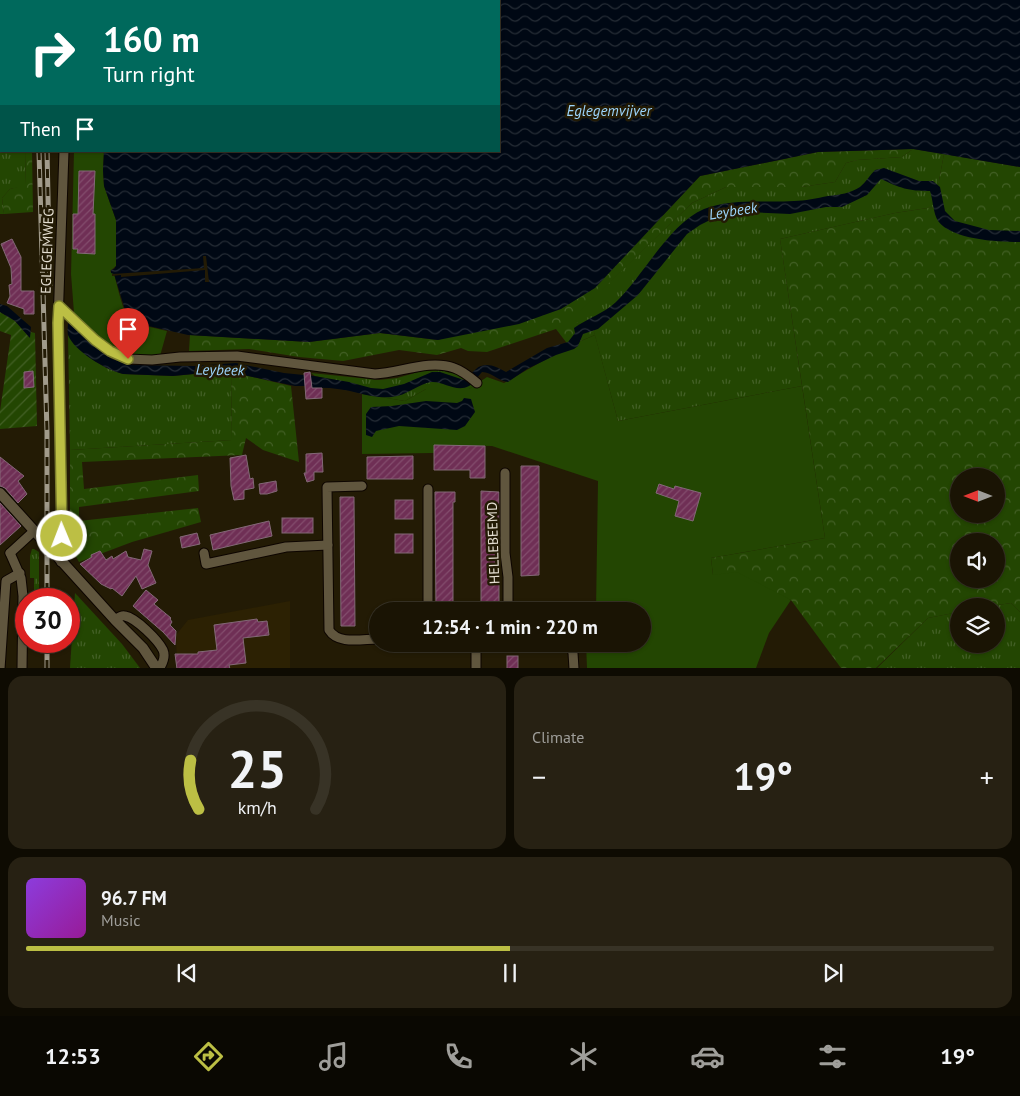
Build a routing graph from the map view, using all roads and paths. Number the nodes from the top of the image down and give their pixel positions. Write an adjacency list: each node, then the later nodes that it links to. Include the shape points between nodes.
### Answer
1 (64, 152): 2 (street, EGLEGEMWEG)
2 (59, 306): 3 (street, via 95,340 128,359 237,356 375,374 414,367 447,366); 12 (street, EGLEGEMWEG)
3 (477, 383)
4 (505, 473): 15 (street, HELLEBEEMD)
5 (362, 486): 9 (street, via 327,487)
6 (428, 488): 14 (street)
7 (0, 493): 8 (street)
8 (34, 531): 10 (street); 12 (street)
9 (328, 545): 11 (street, via 286,547 206,564); 17 (street, via 329,630 340,639)
10 (5, 553): 13 (street)
11 (204, 553)
12 (61, 562): 16 (street)
13 (20, 573): 20 (street, via 6,581); 21 (street, via 23,596)
14 (428, 602)
15 (508, 602)
16 (115, 620): 22 (street); 22 (street, via 125,616 154,638 164,656)
17 (369, 639)
18 (476, 652): 23 (street)
19 (573, 652): 24 (street)
20 (0, 668)
21 (22, 668)
22 (158, 668)
23 (476, 668)
24 (574, 668)

